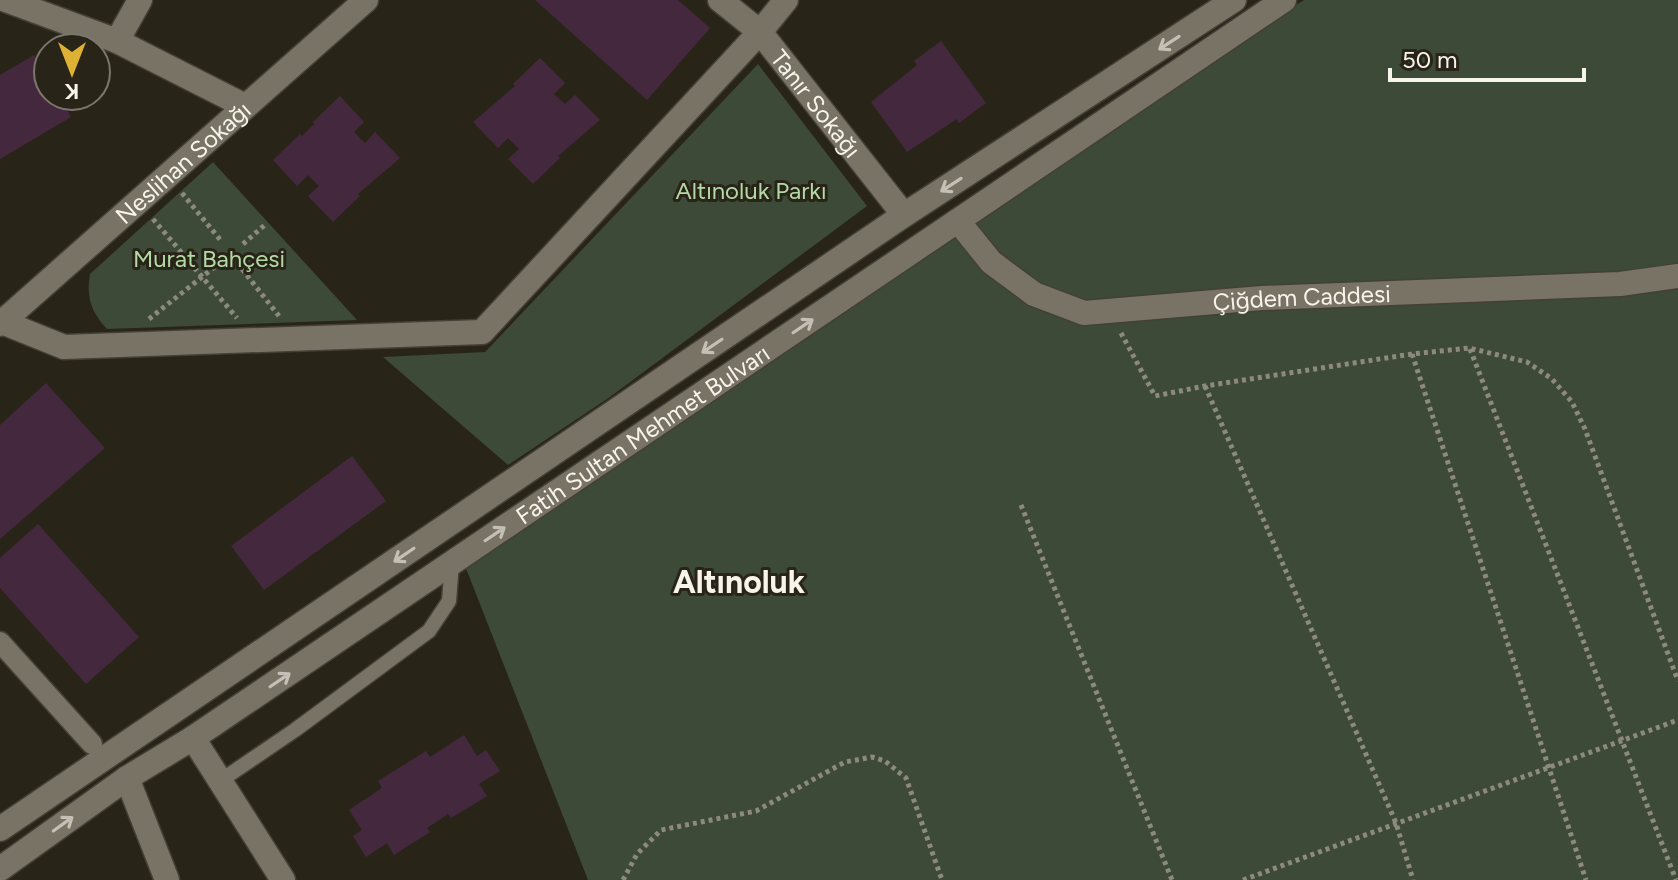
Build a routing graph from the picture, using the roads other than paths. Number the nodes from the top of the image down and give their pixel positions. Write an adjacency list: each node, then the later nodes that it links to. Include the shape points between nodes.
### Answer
1 (6, 0): 9 (street)
2 (140, 0): 9 (street)
3 (366, 0): 10 (street, Neslihan Sokağı)
4 (720, 0): 8 (street, Tanır Sokağı)
5 (786, 0): 8 (street)
6 (1234, 0): 11 (street, Fatih Sultan Mehmet Bulvarı, one-way to 11)
7 (1284, 0): 12 (street, Fatih Sultan Mehmet Bulvarı)
8 (760, 32): 11 (street, Tanır Sokağı); 14 (street, via 482,332 64,347)
9 (117, 41): 10 (street)
10 (245, 106): 14 (street, Neslihan Sokağı)
11 (904, 215): 21 (street, Fatih Sultan Mehmet Bulvarı, one-way to 21)
12 (958, 221): 13 (street, Çiğdem Caddesi, via 991,262 1034,294 1084,313 1262,298 1620,284); 15 (street, Fatih Sultan Mehmet Bulvarı, one-way to 12)
13 (1678, 276)
14 (1, 323)
15 (452, 563): 17 (street, Fatih Sultan Mehmet Bulvarı, one-way to 15); 20 (lane, via 449,601 429,631)
16 (0, 642): 18 (street)
17 (193, 738): 19 (street, Fatih Sultan Mehmet Bulvarı); 20 (street)
18 (92, 744)
19 (127, 778): 22 (street, Fatih Sultan Mehmet Bulvarı, one-way to 19); 24 (street)
20 (220, 781): 25 (street)
21 (0, 829)
22 (0, 872): 23 (street)
23 (2, 880)
24 (167, 880)
25 (283, 880)

